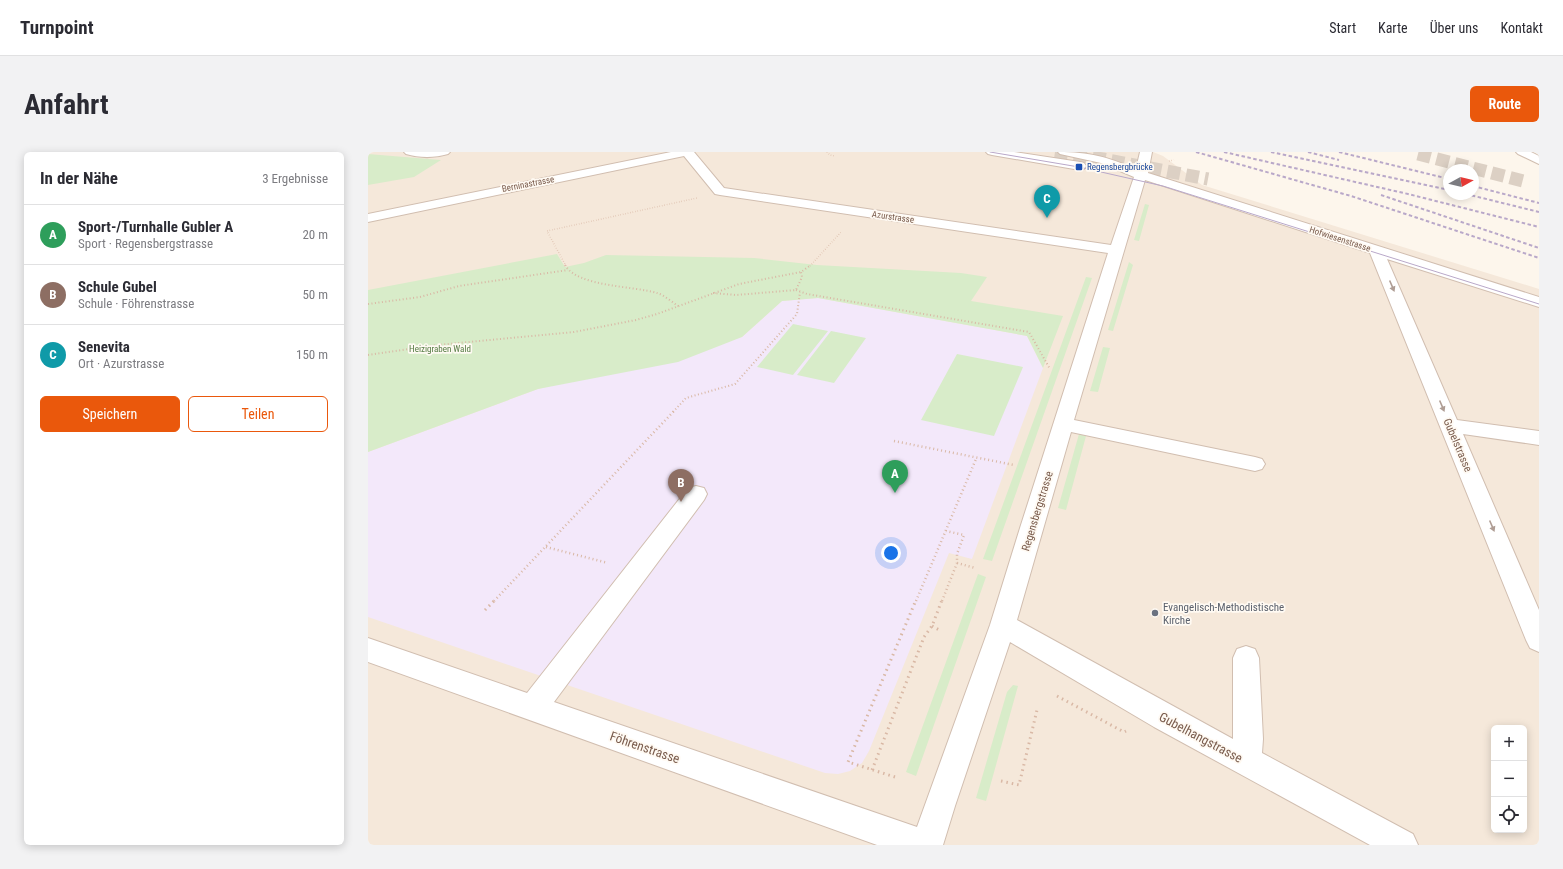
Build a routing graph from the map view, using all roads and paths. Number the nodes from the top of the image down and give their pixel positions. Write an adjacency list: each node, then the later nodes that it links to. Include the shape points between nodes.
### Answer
1 (410, 152): 2 (street)
2 (444, 152)
3 (688, 152): 14 (street, Azurstrasse, via 720,191); 15 (street, Berninastrasse)
4 (827, 152): 10 (path)
5 (992, 152): 12 (street, Hofwiesenstrasse)
6 (1023, 152): 12 (street, Hofwiesenstrasse)
7 (1064, 152): 12 (street, Hofwiesenstrasse, via 1104,160)
8 (1146, 152): 12 (street)
9 (1522, 152): 11 (street)
10 (835, 156)
11 (1539, 160)
12 (1141, 175): 16 (street, Regensbergstrasse); 17 (street, Hofwiesenstrasse)
13 (702, 197): 18 (path, via 547,231)
14 (859, 212): 16 (street, Azurstrasse); 19 (path, via 812,264)
15 (368, 218)
16 (1117, 250): 28 (street, Regensbergstrasse)
17 (1376, 251): 23 (street, Hofwiesenstrasse); 29 (street, Gubelstrasse, one-way to 29)
18 (568, 270): 24 (path, via 459,286 420,297); 25 (path, via 591,280 658,293)
19 (801, 272): 20 (path, via 802,277); 22 (path, via 739,284)
20 (796, 290): 21 (path); 22 (path, via 736,295)
21 (800, 292): 27 (path, via 1029,332); 37 (path, via 797,314 735,384 686,398)
22 (713, 293): 25 (path)
23 (1539, 302)
24 (368, 304)
25 (678, 306): 26 (path, via 636,320 574,332 430,346)
26 (368, 355)
27 (1050, 370)
28 (1063, 424): 33 (street); 42 (street, Regensbergstrasse)
29 (1450, 426): 30 (street); 45 (street, Gubelstrasse, one-way to 45)
30 (1539, 438)
31 (894, 441): 32 (path)
32 (976, 458): 34 (path); 36 (path)
33 (1255, 464)
34 (1014, 465)
35 (696, 494): 40 (street)
36 (946, 531): 38 (path, via 964,535 957,554); 53 (path, via 848,762)
37 (546, 546): 40 (path); 41 (path)
38 (957, 563): 39 (path); 43 (path)
39 (975, 568)
40 (638, 571): 49 (street)
41 (485, 610)
42 (1003, 625): 52 (street, Gubelhangstrasse); 57 (street, Regensbergstrasse)
43 (932, 626): 44 (path); 53 (path, via 924,637)
44 (941, 631)
45 (1539, 640)
46 (368, 650): 49 (street, Föhrenstrasse)
47 (1246, 658): 52 (street)
48 (1057, 696): 51 (path)
49 (533, 708): 56 (street, Föhrenstrasse)
50 (1037, 710): 55 (path, via 1019,785)
51 (1124, 732)
52 (1246, 761): 58 (street, Gubelhangstrasse)
53 (872, 770): 54 (path)
54 (895, 777)
55 (1000, 781)
56 (922, 845)
57 (927, 845)
58 (1402, 845)

